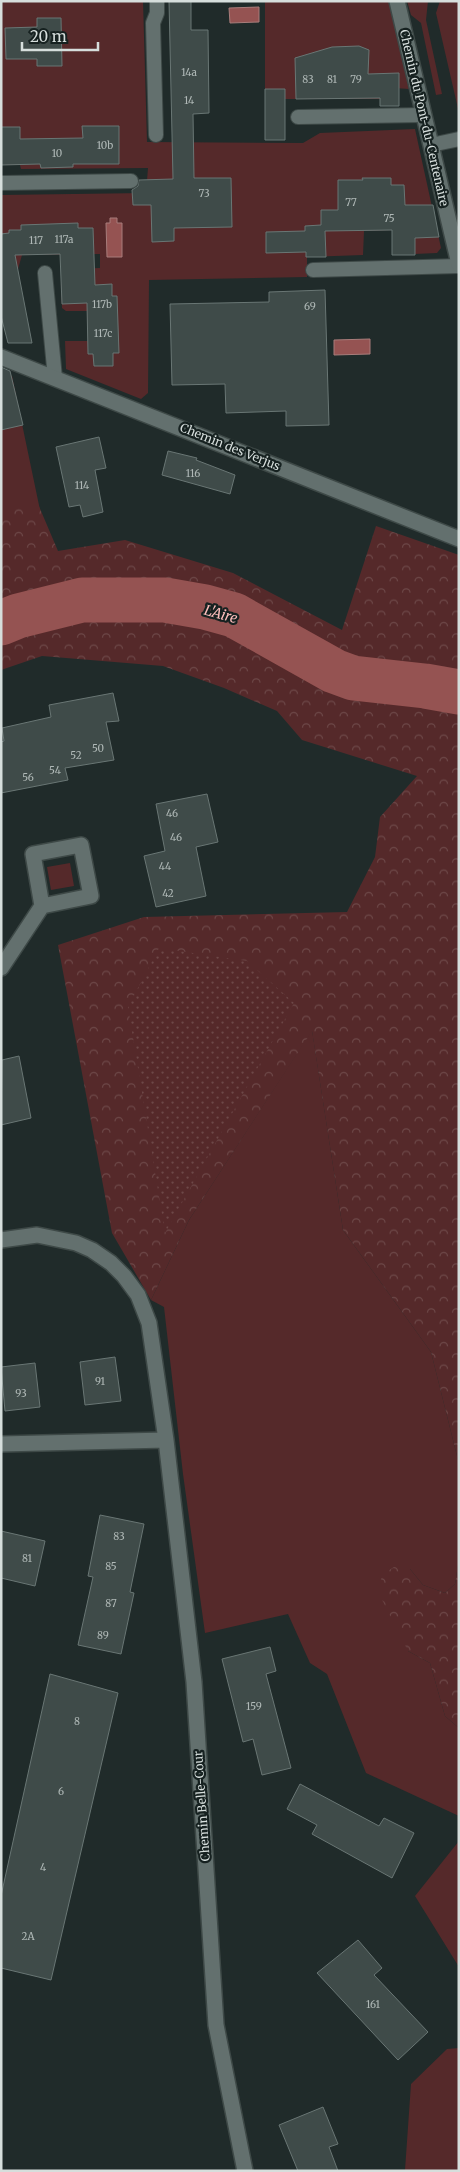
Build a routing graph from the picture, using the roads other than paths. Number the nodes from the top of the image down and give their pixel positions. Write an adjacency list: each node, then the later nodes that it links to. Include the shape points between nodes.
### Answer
1 (157, 1): 5 (lane, via 153,23)
2 (397, 1): 3 (street, Chemin du Pont-du-Centenaire)
3 (424, 115): 4 (lane); 7 (street, Chemin du Pont-du-Centenaire)
4 (298, 117)
5 (156, 135)
6 (459, 139): 7 (lane)
7 (431, 145): 10 (street, Chemin du Pont-du-Centenaire)
8 (130, 181): 9 (lane)
9 (1, 183)
10 (459, 265): 11 (lane)
11 (313, 270)
12 (45, 273): 14 (lane)
13 (1, 357): 14 (street, Chemin des Verjus)
14 (55, 378): 15 (street, Chemin des Verjus)
15 (459, 539)
16 (42, 906): 16 (street, via 90,896 81,845 33,854); 17 (street)
17 (1, 968)
18 (1, 1240): 19 (street, Chemin Belle-Cour, via 37,1235 76,1242 111,1262 124,1276 138,1295 149,1323)
19 (166, 1440): 20 (street); 21 (street, Chemin Belle-Cour, via 194,1682 216,2025)
20 (1, 1444)
21 (244, 2171)

